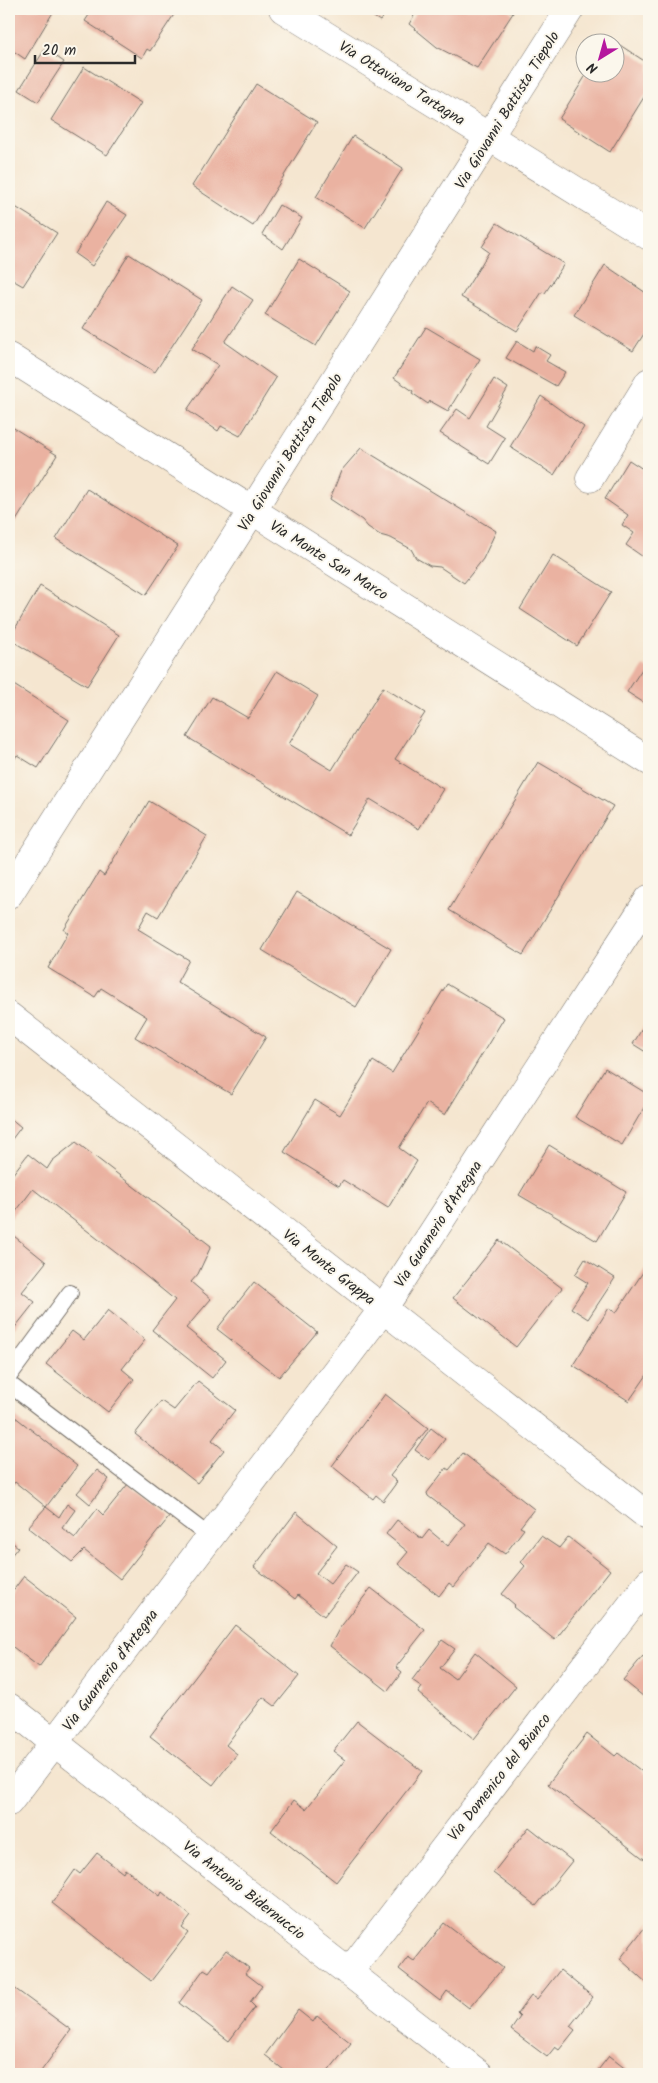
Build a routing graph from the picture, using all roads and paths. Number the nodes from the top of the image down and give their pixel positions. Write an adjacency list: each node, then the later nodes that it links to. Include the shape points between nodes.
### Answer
1 (283, 9): 3 (street, Via Ottaviano Tartagna)
2 (570, 9): 3 (street, Via Giovanni Battista Tiepolo)
3 (489, 137): 4 (street, Via Ottaviano Tartagna); 8 (street, Via Giovanni Battista Tiepolo)
4 (649, 236)
5 (9, 357): 8 (street, Via Monte San Marco)
6 (649, 382): 7 (street)
7 (590, 478)
8 (252, 511): 9 (street, Via Monte San Marco); 10 (street, Via Giovanni Battista Tiepolo)
9 (649, 761)
10 (9, 894)
11 (649, 899): 14 (street, Via Guarnerio d'Artegna)
12 (9, 1016): 14 (street, Via Monte Grappa)
13 (70, 1293): 15 (lane)
14 (383, 1309): 17 (street, Via Monte Grappa); 18 (street, Via Guarnerio d'Artegna)
15 (9, 1376)
16 (9, 1384): 18 (lane)
17 (649, 1517)
18 (210, 1537): 21 (street, Via Guarnerio d'Artegna)
19 (649, 1582): 23 (street, Via Domenico del Bianco)
20 (9, 1707): 21 (street, Via Antonio Bidernuccio)
21 (55, 1742): 22 (street, Via Guarnerio d'Artegna); 23 (street, Via Antonio Bidernuccio)
22 (9, 1802)
23 (349, 1972): 24 (street, Via Antonio Bidernuccio)
24 (479, 2074)

